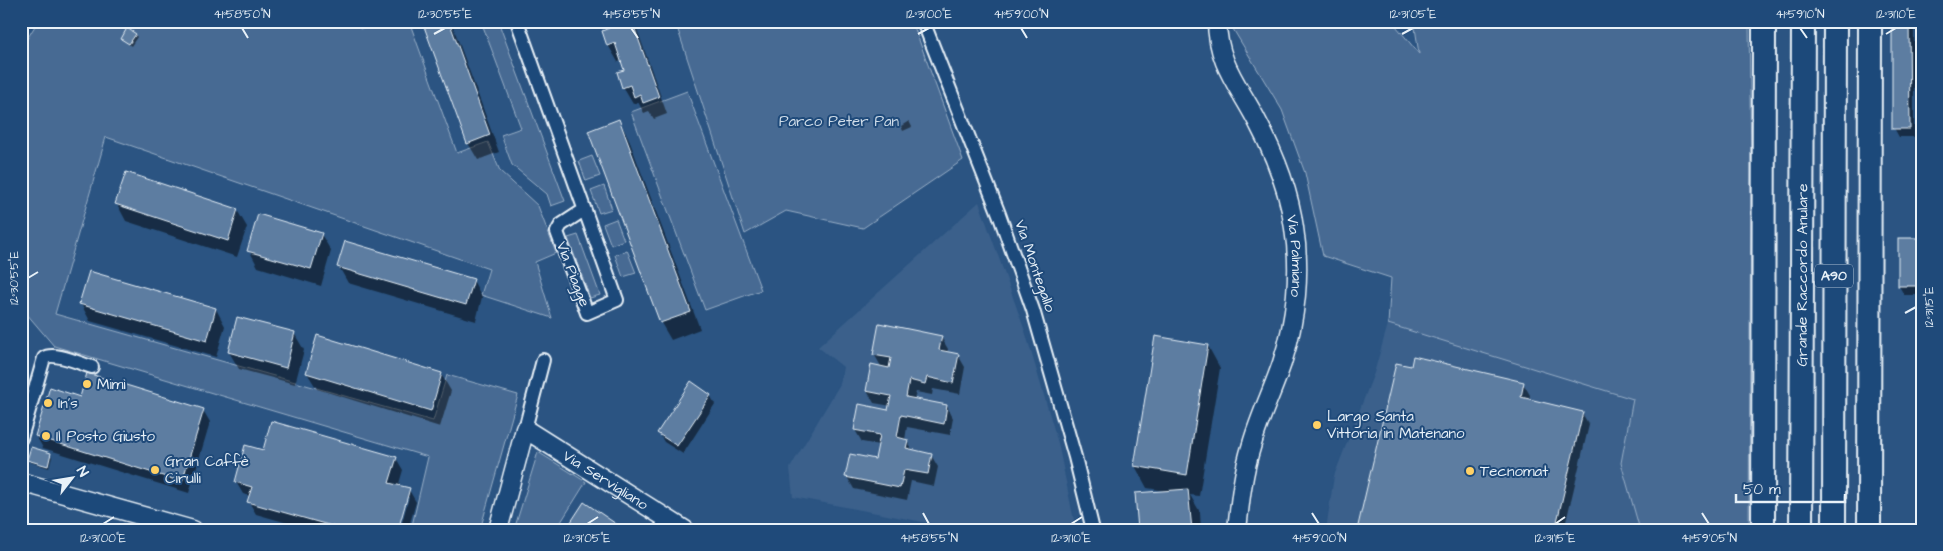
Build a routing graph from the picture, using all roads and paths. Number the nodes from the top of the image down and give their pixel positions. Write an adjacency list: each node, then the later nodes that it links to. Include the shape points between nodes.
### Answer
1 (517, 21): 8 (street, Via Piagge)
2 (922, 21): 18 (street, Via Montegallo, via 999,214 1033,310)
3 (1217, 21): 19 (street, Via Palmiano, via 1222,57 1280,172 1291,210 1296,248 1292,326 1249,454 1241,488)
4 (1835, 21): 22 (highway, A90)
5 (1870, 21): 23 (highway)
6 (1764, 23): 20 (highway)
7 (1803, 23): 21 (highway, Grande Raccordo Anulare / A90)
8 (584, 210): 8 (street, Via Piagge, via 617,300 587,313 557,232)
9 (544, 360): 11 (street)
10 (92, 367): 12 (street, via 50,355 44,358)
11 (525, 429): 14 (street, Via Servigliano); 16 (street)
12 (21, 438)
13 (21, 482): 15 (street)
14 (664, 524): 17 (street, Via Servigliano)
15 (193, 530)
16 (498, 530)
17 (685, 530)
18 (1093, 530)
19 (1237, 530)
20 (1762, 530)
21 (1801, 530)
22 (1834, 530)
23 (1869, 530)

